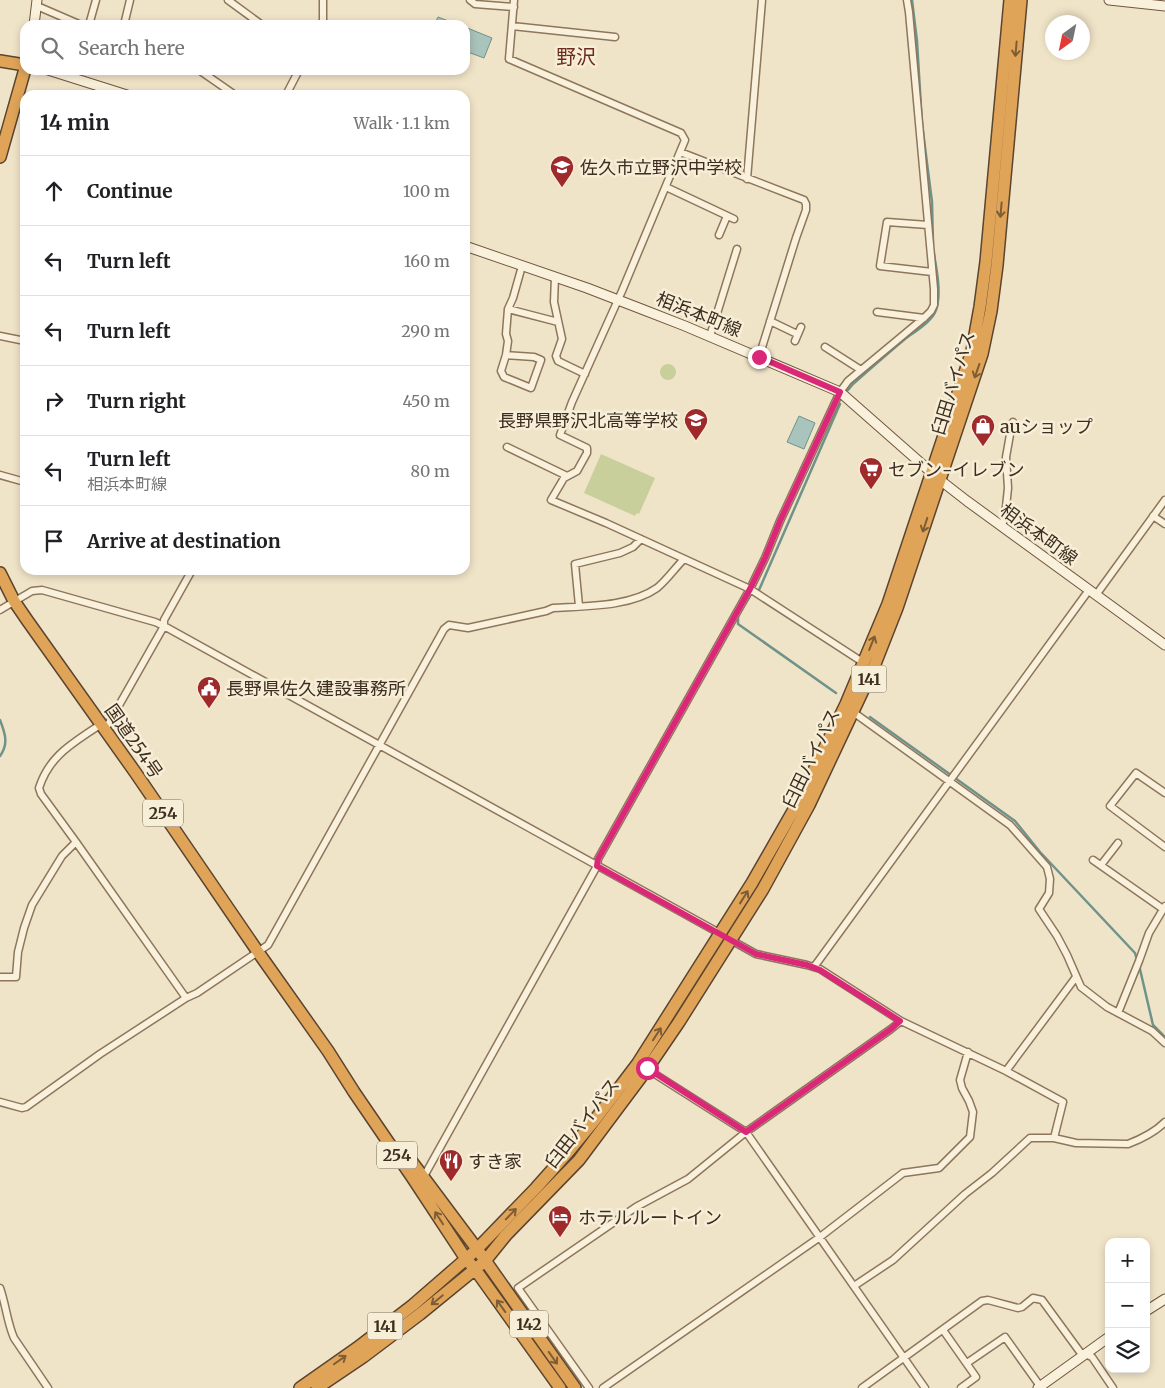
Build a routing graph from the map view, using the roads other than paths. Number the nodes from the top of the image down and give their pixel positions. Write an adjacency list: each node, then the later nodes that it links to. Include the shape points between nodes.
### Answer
1 (96, 0): 16 (street)
2 (130, 0): 17 (street)
3 (228, 0): 18 (street)
4 (323, 0): 19 (street)
5 (470, 0): 12 (street, via 474,4)
6 (762, 0): 33 (street)
7 (907, 0): 35 (street)
8 (1010, 0): 62 (highway, 臼田バイパス / 141, via 980,307 972,351)
9 (1021, 0): 62 (highway, 臼田バイパス / 141, one-way to 62, via 991,310 982,354)
10 (1109, 0): 13 (main road)
11 (37, 3): 14 (main road); 15 (street)
12 (514, 3): 20 (street)
13 (1165, 6)
14 (35, 20)
15 (71, 20)
16 (90, 20)
17 (125, 20)
18 (252, 20)
19 (323, 20)
20 (512, 26): 21 (street); 31 (street, via 509,59 681,133 685,140)
21 (615, 37)
22 (0, 61): 23 (highway)
23 (20, 63)
24 (23, 75): 32 (highway)
25 (64, 75): 28 (main road)
26 (206, 75): 29 (street)
27 (296, 75): 30 (street)
28 (111, 90)
29 (228, 90)
30 (289, 90)
31 (680, 152): 33 (street); 34 (street)
32 (0, 157)
33 (746, 179): 46 (street, via 804,200 806,204)
34 (666, 186): 36 (street, via 731,217); 42 (street)
35 (928, 225): 40 (street); 40 (street, via 887,222 880,266)
36 (719, 235)
37 (470, 248): 39 (main road, 相浜本町線)
38 (737, 249): 50 (street)
39 (522, 266): 41 (main road, 相浜本町線); 43 (street)
40 (932, 272): 45 (street, via 934,305)
41 (555, 277): 42 (main road, 相浜本町線); 47 (street, via 554,302)
42 (618, 300): 50 (main road, 相浜本町線); 56 (street)
43 (508, 309): 47 (street); 53 (street)
44 (877, 312): 45 (street)
45 (924, 318): 55 (street)
46 (770, 321): 48 (street, via 796,337); 54 (street)
47 (558, 322): 56 (street, via 562,339 556,356 558,361)
48 (800, 327)
49 (0, 336): 51 (street)
50 (710, 336): 54 (main road, 相浜本町線)
51 (20, 340)
52 (825, 347): 55 (street)
53 (506, 355): 53 (street, via 501,371 504,377 531,388 541,360)
54 (759, 357): 57 (main road, 相浜本町線)
55 (861, 370): 57 (street)
56 (585, 374): 61 (street, via 560,435 586,448 587,452 577,471)
57 (840, 392): 62 (main road, 相浜本町線); 72 (street)
58 (1013, 422): 67 (street, via 1006,456 1008,488)
59 (507, 448): 61 (street)
60 (0, 475): 63 (street)
61 (567, 476): 68 (street, via 552,500)
62 (936, 476): 67 (main road, 相浜本町線); 79 (highway, 臼田バイパス / 141, one-way to 62); 80 (highway, 臼田バイパス / 141, one-way to 80, via 898,608)
63 (20, 481)
64 (1165, 500): 65 (street)
65 (1153, 516): 66 (street); 73 (street)
66 (1165, 524)
67 (1002, 526): 73 (main road, 相浜本町線)
68 (641, 539): 69 (street); 75 (street, via 620,553 575,564)
69 (684, 559): 72 (street); 75 (street, via 657,587 638,597)
70 (0, 573): 74 (highway, 国道254号 / 254)
71 (189, 575): 77 (street, via 164,620)
72 (750, 589): 79 (street); 90 (street, via 598,859)
73 (1092, 592): 78 (main road, 相浜本町線); 83 (street)
74 (14, 601): 76 (street); 77 (street, via 32,591 42,590); 81 (highway, 国道254号 / 254)
75 (579, 606): 82 (street, via 553,608 468,628 449,626 444,629)
76 (0, 610)
77 (164, 626): 81 (street); 82 (street)
78 (1165, 645)
79 (864, 664): 92 (highway, 臼田バイパス / 141, one-way to 79, via 752,883 800,799)
80 (853, 712): 83 (street); 92 (highway, 臼田バイパス / 141, via 787,847 763,889)
81 (103, 727): 85 (street, via 55,757 39,788); 93 (highway, 国道254号 / 254)
82 (380, 747): 90 (street); 93 (street, via 268,945)
83 (950, 781): 94 (street); 96 (street, via 1010,825 1047,867 1050,879 1048,893 1039,909 1057,936)
84 (1165, 793): 87 (street, via 1136,773 1110,806)
85 (76, 842): 95 (street, via 62,856 32,905 18,952 16,977); 97 (street)
86 (1118, 843): 89 (street)
87 (1165, 848)
88 (1093, 860): 89 (street)
89 (1101, 865): 91 (street)
90 (597, 866): 92 (street); 109 (street)
91 (1164, 908): 98 (street, via 1149,933)
92 (726, 937): 94 (street, via 756,954); 103 (highway, 臼田バイパス / 141, via 679,1022); 111 (highway, 臼田バイパス / 141, one-way to 92, via 594,1121)
93 (258, 952): 97 (street); 101 (highway, 国道254号 / 254)
94 (814, 967): 99 (street)
95 (0, 977)
96 (1076, 977): 98 (street, via 1081,987); 104 (street)
97 (186, 998): 105 (street, via 26,1107)
98 (1118, 1013): 100 (street, via 1148,1028)
99 (900, 1021): 102 (street); 107 (street)
100 (1165, 1043)
101 (328, 1051): 109 (highway, 国道254号 / 254); 112 (highway, 国道254号 / 254, one-way to 101)
102 (968, 1052): 104 (street); 110 (street, via 960,1080 972,1112 970,1137 966,1142 939,1168 903,1173)
103 (647, 1068): 107 (street); 113 (highway, 臼田バイパス / 141, via 579,1160)
104 (1006, 1071): 108 (street, via 1063,1102)
105 (0, 1102)
106 (1165, 1122): 108 (street, via 1128,1144 1076,1143)
107 (746, 1132): 110 (street); 130 (street, via 688,1180 636,1207 518,1288)
108 (1054, 1138): 115 (street, via 1027,1140 893,1260)
109 (423, 1178): 111 (highway, 国道254号 / 254)
110 (820, 1237): 115 (street); 131 (street)
111 (477, 1250): 112 (highway, 臼田バイパス / 141); 113 (highway, 142)
112 (466, 1259): 114 (highway, 142); 126 (highway, 141, one-way to 112, via 413,1305)
113 (485, 1261): 114 (highway, 臼田バイパス / 141); 129 (highway, 142, one-way to 129)
114 (475, 1269): 127 (highway, 141, one-way to 127, via 420,1314); 128 (highway, 142, one-way to 114)
115 (854, 1286): 122 (street)
116 (0, 1288): 125 (street, via 14,1338)
117 (1165, 1299): 118 (main road)
118 (1150, 1308)
119 (942, 1330): 121 (street, via 982,1301 1018,1308 1033,1298 1042,1300 1080,1352); 122 (street); 123 (street)
120 (1105, 1340): 121 (main road)
121 (1085, 1354): 124 (main road); 135 (street, via 1092,1357)
122 (904, 1358): 132 (street); 133 (street)
123 (966, 1363): 124 (street, via 1005,1337); 134 (street, via 976,1377)
124 (1043, 1386)
125 (48, 1388)
126 (300, 1388)
127 (317, 1388)
128 (560, 1388)
129 (575, 1388)
130 (589, 1388)
131 (603, 1388)
132 (862, 1388)
133 (925, 1388)
134 (961, 1388)
135 (1113, 1388)

